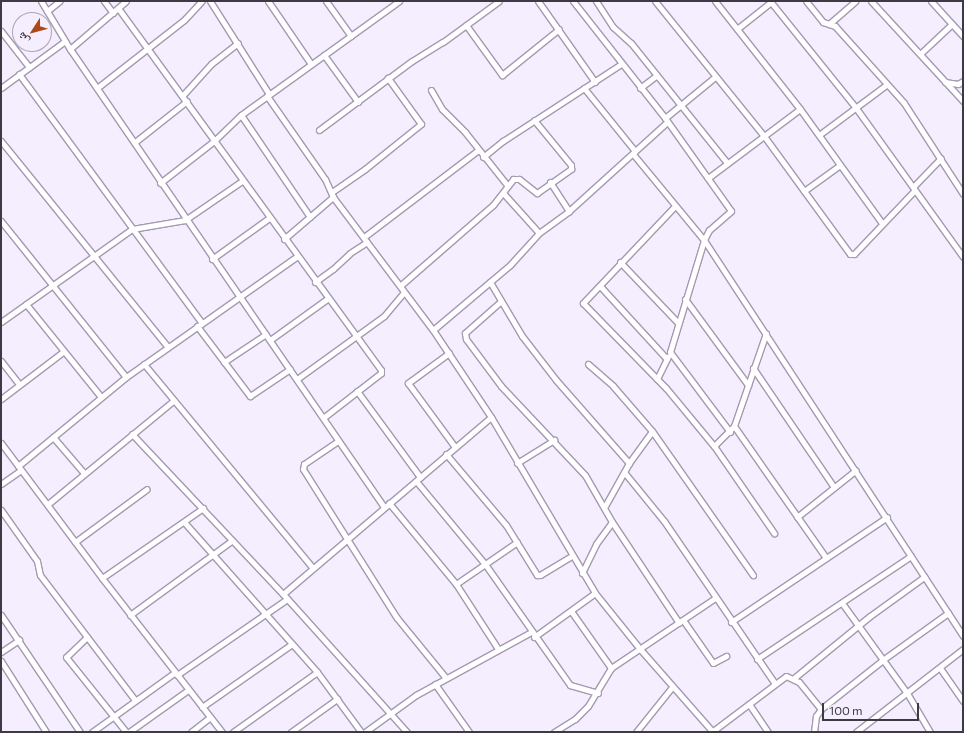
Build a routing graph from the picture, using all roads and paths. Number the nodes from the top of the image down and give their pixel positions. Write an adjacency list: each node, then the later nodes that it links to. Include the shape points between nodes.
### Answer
1 (41, 1): 23 (street)
2 (60, 1): 23 (street)
3 (104, 1): 24 (street)
4 (126, 1): 22 (street)
5 (202, 1): 35 (street, via 184,20)
6 (210, 1): 34 (street)
7 (268, 1): 39 (street)
8 (326, 1): 31 (street)
9 (399, 1): 21 (street)
10 (499, 1): 27 (street)
11 (538, 1): 28 (street)
12 (573, 1): 40 (street)
13 (596, 1): 43 (street, via 613,27 631,43)
14 (655, 1): 44 (street)
15 (715, 1): 29 (street)
16 (806, 1): 25 (street, via 823,22)
17 (855, 1): 25 (street)
18 (871, 1): 37 (street)
19 (931, 1): 26 (street)
20 (771, 2): 29 (street); 61 (street)
21 (391, 3): 31 (street)
22 (118, 8): 24 (street); 35 (street)
23 (47, 11): 33 (street)
24 (113, 13): 36 (street)
25 (829, 24): 49 (street, via 835,26)
26 (952, 24): 32 (street); 37 (street)
27 (466, 25): 28 (street, via 502,75); 45 (street)
28 (559, 29): 47 (street)
29 (737, 29): 62 (street)
30 (1, 31): 41 (street)
31 (351, 36): 38 (street)
32 (963, 36)
33 (65, 42): 36 (street); 41 (street)
34 (238, 43): 55 (street); 56 (street, via 211,64)
35 (147, 48): 51 (street); 56 (street)
36 (70, 50): 51 (street)
37 (920, 54): 48 (street)
38 (324, 55): 39 (street); 59 (street)
39 (311, 64): 55 (street)
40 (621, 64): 47 (street); 53 (street)
41 (29, 67): 42 (street)
42 (19, 74): 50 (street); 95 (street)
43 (657, 75): 53 (street); 60 (street)
44 (715, 76): 60 (street); 68 (street)
45 (388, 78): 59 (street); 85 (street, via 421,124)
46 (963, 81): 48 (street, via 958,84)
47 (595, 82): 52 (street)
48 (945, 82): 58 (street)
49 (886, 85): 61 (street); 75 (street, via 911,111)
50 (1, 88)
51 (98, 88): 71 (street)
52 (584, 88): 64 (street); 73 (street)
53 (640, 88): 65 (street)
54 (431, 90): 72 (street, via 442,109 465,132)
55 (268, 95): 63 (street); 85 (street)
56 (183, 96): 57 (street)
57 (187, 101): 69 (street); 71 (street)
58 (963, 101)
59 (358, 102): 66 (street)
60 (681, 105): 65 (street); 76 (street)
61 (856, 108): 67 (street); 83 (street)
62 (800, 109): 67 (street); 68 (street)
63 (241, 115): 69 (street); 90 (street)
64 (534, 120): 74 (street); 80 (street, via 572,167)
65 (666, 120): 73 (street); 78 (street)
66 (320, 130)
67 (819, 135): 77 (street)
68 (764, 136): 76 (street); 84 (street)
69 (214, 141): 79 (street); 81 (street)
70 (1, 142): 100 (street)
71 (135, 142): 81 (street)
72 (477, 151): 74 (street); 98 (street)
73 (634, 153): 88 (street); 89 (street)
74 (483, 157): 82 (street)
75 (941, 158): 83 (street); 87 (street)
76 (727, 163): 78 (street)
77 (840, 165): 84 (street); 94 (street)
78 (708, 178): 99 (street, via 731,213 709,230)
79 (242, 181): 91 (street); 92 (street)
80 (550, 182): 82 (street, via 537,193 519,179 513,179); 89 (street)
81 (160, 183): 92 (street)
82 (507, 185): 86 (street)
83 (914, 188): 94 (street); 102 (street)
84 (804, 191): 94 (street, via 850,254 854,254)
85 (333, 194): 90 (street); 98 (street)
86 (504, 194): 96 (street); 108 (street)
87 (963, 194)
88 (675, 206): 99 (street); 104 (street)
89 (569, 211): 96 (street)
90 (310, 217): 97 (street)
91 (269, 218): 97 (street); 103 (street)
92 (185, 220): 95 (street); 103 (street)
93 (1, 221): 107 (street)
94 (882, 222)
95 (132, 229): 100 (street); 118 (street)
96 (539, 233): 106 (street)
97 (284, 239): 101 (street)
98 (366, 240): 105 (street); 108 (street)
99 (704, 240): 113 (street); 120 (street)
100 (94, 256): 107 (street); 124 (street)
101 (296, 257): 105 (street); 111 (street)
102 (963, 257)
103 (212, 260): 111 (street)
104 (620, 262): 109 (street); 117 (street)
105 (315, 282): 112 (street)
106 (490, 282): 114 (street); 119 (street)
107 (54, 284): 115 (street); 135 (street)
108 (401, 285): 110 (street)
109 (600, 286): 128 (street); 137 (street, via 584,301 584,305)
110 (404, 292): 119 (street); 122 (street, via 384,316)
111 (240, 296): 118 (street); 121 (street)
112 (327, 299): 122 (street); 123 (street)
113 (685, 299): 117 (street); 139 (street)
114 (500, 302): 151 (street, via 465,336 501,386); 158 (street, via 556,380)
115 (26, 304): 116 (street); 125 (street)
116 (1, 321)
117 (678, 323): 126 (street)
118 (199, 324): 124 (street); 130 (street)
119 (434, 330): 127 (street)
120 (766, 333): 133 (street); 160 (street)
121 (266, 334): 123 (street); 130 (street)
122 (356, 336): 136 (street); 140 (street, via 382,371)
123 (270, 340): 134 (street)
124 (167, 346): 131 (street)
125 (63, 352): 138 (street); 141 (street)
126 (670, 352): 128 (street); 148 (street)
127 (449, 354): 144 (street); 155 (street, via 408,383)
128 (667, 358): 137 (street)
129 (1, 361): 138 (street)
130 (224, 362): 134 (street, via 250,396)
131 (144, 364): 135 (street); 143 (street)
132 (588, 364): 147 (street, via 613,386)
133 (752, 368): 139 (street); 165 (street)
134 (290, 369): 136 (street)
135 (126, 377): 141 (street)
136 (297, 379): 145 (street)
137 (657, 379): 154 (street)
138 (19, 384): 142 (street)
139 (748, 385): 146 (street)
140 (357, 391): 145 (street); 163 (street)
141 (101, 397): 150 (street)
142 (1, 399)
143 (174, 400): 149 (street); 187 (street)
144 (491, 417): 155 (street); 157 (street)
145 (322, 418): 152 (street)
146 (734, 426): 148 (street); 173 (street)
147 (652, 431): 158 (street); 189 (street)
148 (730, 432): 154 (street)
149 (132, 434): 161 (street); 171 (street)
150 (53, 437): 159 (street); 161 (street)
151 (554, 440): 157 (street); 169 (street, via 585,475)
152 (338, 441): 170 (street); 178 (street, via 302,466)
153 (1, 443): 159 (street)
154 (714, 446): 177 (street)
155 (455, 447): 156 (street)
156 (446, 454): 163 (street); 181 (street)
157 (517, 463): 183 (street)
158 (629, 463): 162 (street)
159 (20, 468): 164 (street); 168 (street)
160 (856, 470): 165 (street); 174 (street)
161 (83, 472): 168 (street)
162 (624, 472): 169 (street); 195 (street, via 664,521)
163 (418, 479): 167 (street); 186 (street)
164 (1, 484)
165 (834, 487): 173 (street)
166 (147, 489): 180 (street)
167 (389, 503): 170 (street); 192 (street)
168 (48, 504): 180 (street)
169 (605, 506): 176 (street)
170 (384, 507): 178 (street)
171 (202, 508): 175 (street); 179 (street)
172 (1, 510): 207 (street, via 38,561 40,575)
173 (797, 516): 185 (street)
174 (887, 517): 184 (street); 185 (street)
175 (184, 522): 182 (street); 191 (street)
176 (612, 522): 188 (street, via 596,544); 202 (street)
177 (774, 533)
178 (348, 537): 187 (street); 222 (street, via 397,618)
179 (231, 541): 182 (street); 194 (street)
180 (75, 542): 191 (street)
181 (517, 542): 183 (street, via 539,576); 186 (street)
182 (214, 556): 200 (street); 201 (street)
183 (572, 556): 188 (street)
184 (911, 556): 190 (street); 196 (street)
185 (826, 558): 203 (street)
186 (485, 564): 192 (street); 205 (street)
187 (313, 568): 194 (street)
188 (582, 573): 193 (street)
189 (753, 575)
190 (924, 576): 198 (street); 204 (street)
191 (102, 578): 200 (street)
192 (456, 584): 210 (street)
193 (595, 593): 197 (street); 211 (street)
194 (285, 597): 201 (street); 236 (street)
195 (715, 598): 202 (street); 203 (street)
196 (842, 603): 204 (street); 215 (street)
197 (571, 611): 205 (street); 218 (street)
198 (948, 613): 206 (street); 216 (street)
199 (1, 615): 208 (street)
200 (130, 615): 221 (street)
201 (265, 615): 209 (street); 221 (street)
202 (681, 621): 211 (street); 214 (street, via 713,663)
203 (731, 622): 215 (street)
204 (858, 625): 216 (street); 223 (street)
205 (533, 635): 210 (street); 228 (street, via 570,685)
206 (963, 636)
207 (87, 637): 231 (street); 237 (street, via 66,656)
208 (19, 640): 213 (street); 240 (street)
209 (292, 644): 220 (street); 234 (street)
210 (498, 649): 222 (street)
211 (640, 649): 218 (street); 226 (street)
212 (963, 649): 219 (street)
213 (1, 652)
214 (726, 656)
215 (757, 659): 225 (street)
216 (884, 659): 229 (street); 235 (street)
217 (1, 661): 239 (street)
218 (611, 668): 228 (street)
219 (940, 668): 229 (street); 232 (street)
220 (317, 672): 230 (street); 245 (street)
221 (175, 674): 227 (street); 231 (street)
222 (446, 678): 224 (street)
223 (794, 678): 225 (street, via 786,676); 235 (street)
224 (435, 684): 236 (street); 250 (street)
225 (775, 684): 233 (street)
226 (672, 687): 252 (street); 253 (street)
227 (188, 690): 234 (street); 242 (street)
228 (598, 693): 251 (street, via 575,719)
229 (907, 693): 256 (street); 257 (street)
230 (337, 699): 246 (street); 247 (street)
231 (135, 700): 237 (street)
232 (963, 701)
233 (749, 704): 253 (street); 254 (street)
234 (202, 707): 238 (street)
235 (821, 709): 255 (street, via 816,716)
236 (391, 712): 248 (street); 249 (street)
237 (114, 716): 241 (street); 242 (street)
238 (210, 717): 243 (street); 244 (street)
239 (46, 732)
240 (80, 732)
241 (92, 732)
242 (127, 732)
243 (191, 732)
244 (222, 732)
245 (233, 732)
246 (291, 732)
247 (361, 732)
248 (365, 732)
249 (407, 732)
250 (469, 732)
251 (554, 732)
252 (636, 732)
253 (713, 732)
254 (768, 732)
255 (814, 732)
256 (856, 732)
257 (930, 732)

